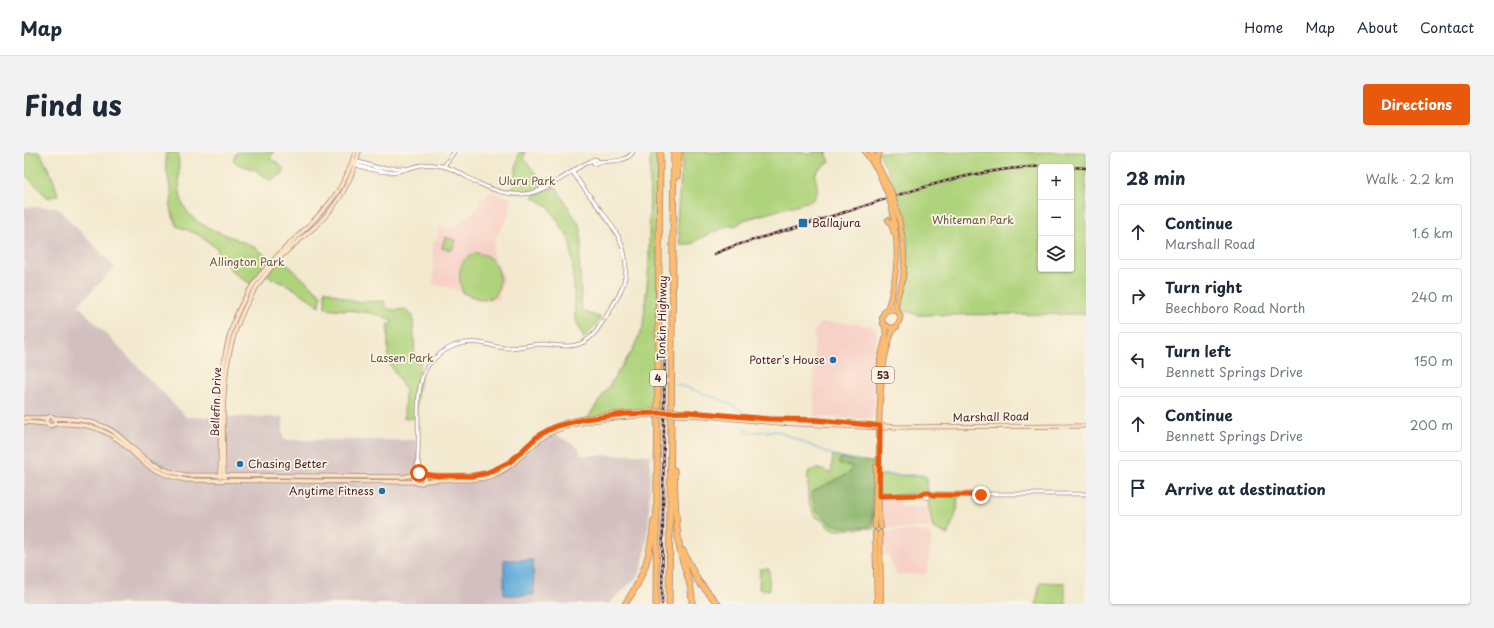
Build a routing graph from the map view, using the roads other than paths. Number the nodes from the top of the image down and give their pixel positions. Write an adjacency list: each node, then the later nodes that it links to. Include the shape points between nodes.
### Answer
1 (355, 152): 11 (main road, Bellefin Drive)
2 (359, 152): 11 (main road, Bellefin Drive)
3 (454, 152): 10 (street)
4 (633, 152): 15 (street, via 620,161 586,163)
5 (660, 152): 32 (highway, Tonkin Highway / 4)
6 (674, 152): 19 (highway, Tonkin Highway / 4)
7 (679, 152): 19 (highway)
8 (879, 152): 9 (main road); 12 (main road)
9 (870, 153): 12 (main road, 53); 16 (main road, 53)
10 (449, 159): 13 (street); 14 (street)
11 (354, 162): 13 (street, via 379,168 404,168 427,164); 38 (main road, Bellefin Drive, via 347,185 335,204 260,280 238,321 225,372); 39 (main road, Bellefin Drive, via 325,210 266,268 250,288 235,319 227,342 221,374)
12 (879, 165): 16 (main road, 53)
13 (444, 166): 14 (street)
14 (449, 167): 15 (street, via 485,187 515,194 530,194 541,190)
15 (572, 173): 37 (street, via 602,211 622,247 626,264 625,277 618,296 594,335 576,346 532,344 508,348 469,342 448,348 437,356 428,366 421,383)
16 (889, 191): 17 (main road, 53, bridge)
17 (894, 207): 20 (main road, 53); 22 (main road, 53, via 901,229 904,268 895,302)
18 (888, 220): 20 (main road, via 894,230)
19 (673, 221): 33 (highway, Tonkin Highway / 4)
20 (897, 266): 21 (main road, 53)
21 (887, 310): 22 (main road); 23 (main road, 53, via 882,318)
22 (896, 311): 24 (main road, 53, via 901,318)
23 (885, 326): 24 (main road); 35 (main road, 53, via 886,336 880,360)
24 (897, 327): 35 (main road, 53, via 892,332 886,355)
25 (652, 413): 35 (main road, Marshall Road, bridge); 41 (main road, Marshall Road, via 590,418 557,426 539,435 510,462 487,473 466,476); 46 (main road, Marshall Road, via 590,422 558,430 538,442 513,465 488,477)
26 (24, 418): 27 (main road)
27 (48, 418): 28 (main road); 30 (main road)
28 (55, 418): 31 (main road); 36 (main road, via 87,421 103,426 121,436)
29 (24, 422): 30 (main road)
30 (48, 424): 31 (main road)
31 (54, 424): 36 (main road, via 90,426)
32 (658, 424): 51 (highway, via 655,504 650,549 641,579); 52 (highway, Tonkin Highway / 4)
33 (671, 424): 49 (highway); 53 (highway, Tonkin Highway / 4)
34 (1086, 426): 35 (main road, Marshall Road)
35 (879, 427): 48 (main road, 53)
36 (128, 445): 42 (main road, via 158,467); 44 (main road, via 148,466 168,475 186,480)
37 (419, 458): 40 (street); 41 (street)
38 (224, 466): 43 (main road); 44 (main road, Bellefin Drive)
39 (220, 470): 42 (main road, via 213,474); 44 (main road, Bellefin Drive)
40 (416, 474): 41 (main road); 43 (main road); 45 (main road, via 413,478)
41 (422, 474): 46 (main road)
42 (192, 476): 44 (main road)
43 (231, 476): 44 (main road)
44 (222, 478): 45 (main road)
45 (415, 482): 46 (main road)
46 (423, 482)
47 (1086, 494): 48 (street, via 929,495 926,492 922,495)
48 (878, 496): 50 (main road, 53)
49 (677, 524): 54 (highway, via 680,551 691,587); 55 (highway, via 690,568 703,588)
50 (878, 533): 56 (main road, 53); 57 (main road, 53)
51 (625, 604)
52 (656, 604)
53 (669, 604)
54 (692, 604)
55 (718, 604)
56 (877, 604)
57 (881, 604)

